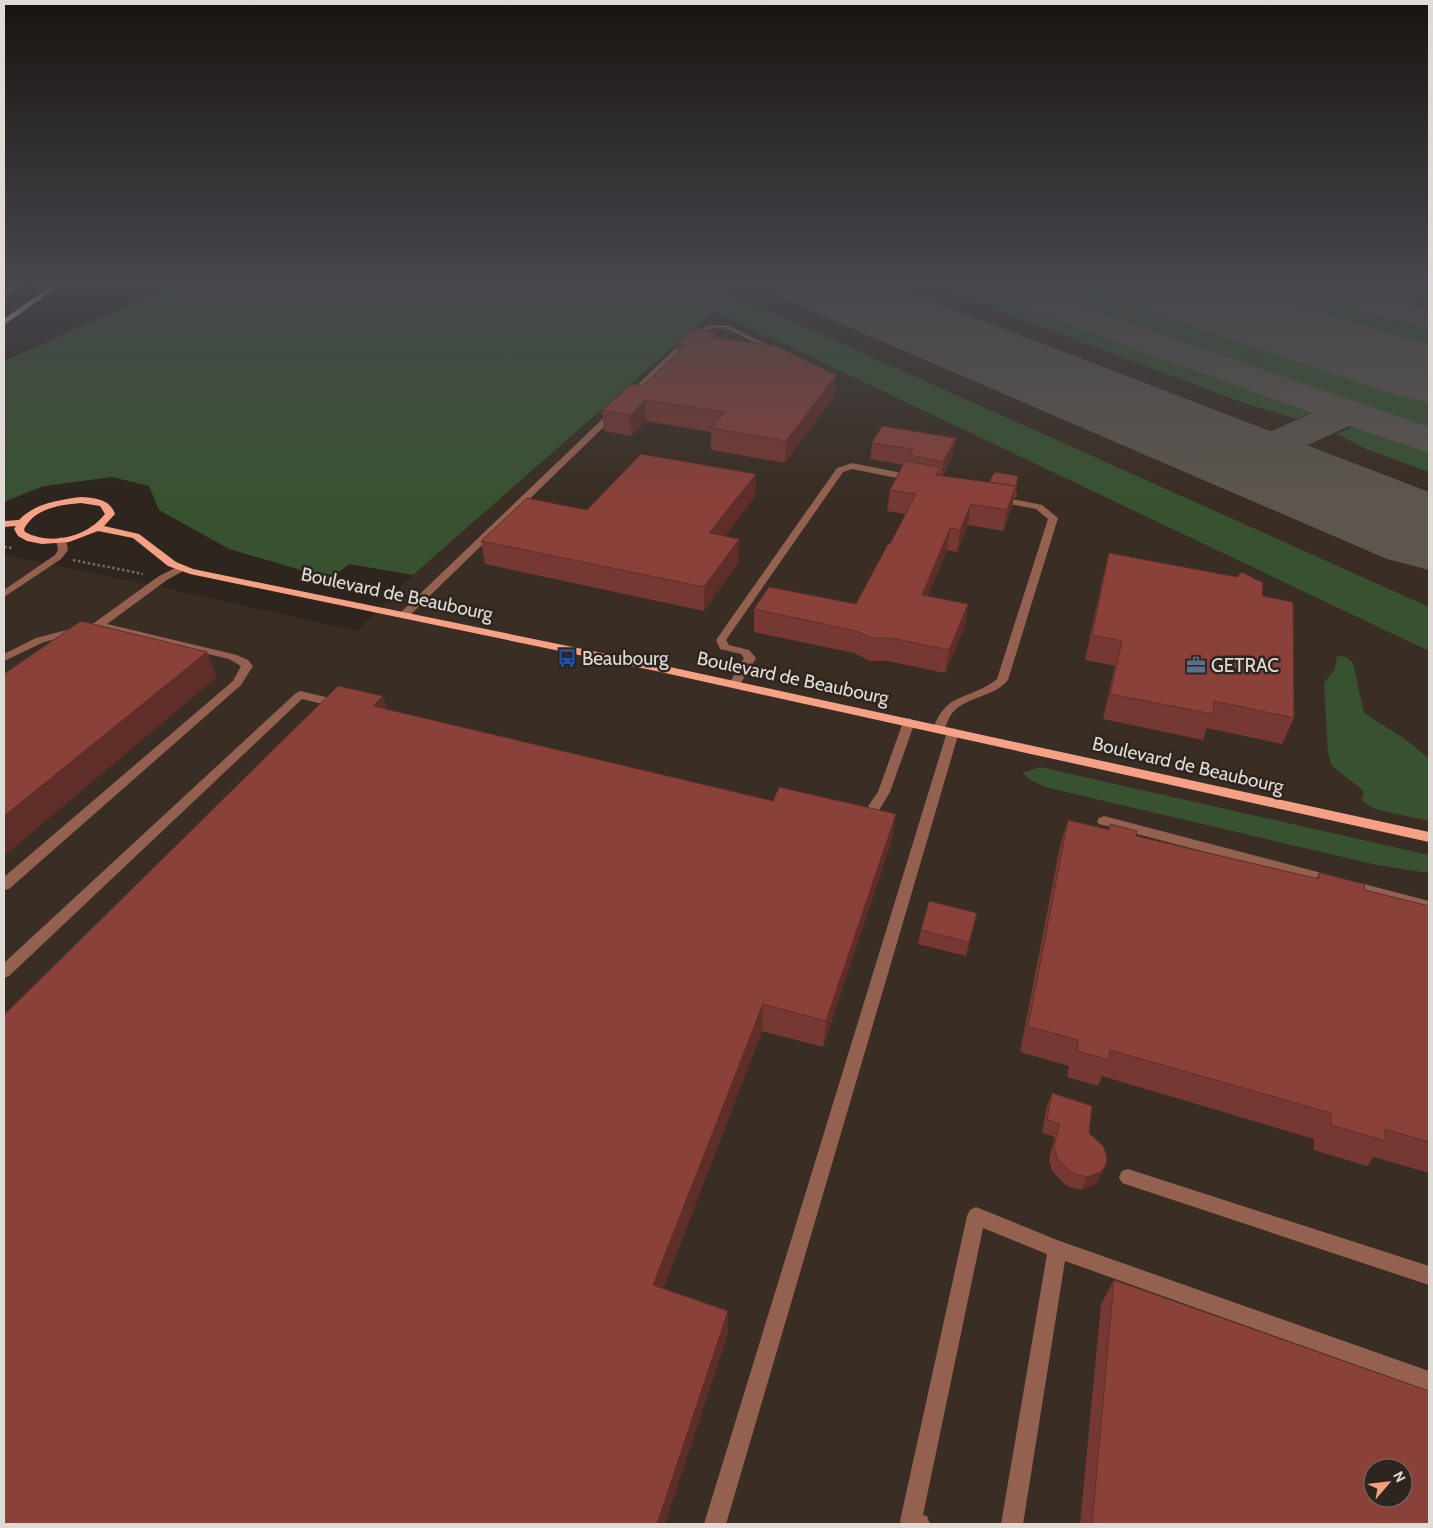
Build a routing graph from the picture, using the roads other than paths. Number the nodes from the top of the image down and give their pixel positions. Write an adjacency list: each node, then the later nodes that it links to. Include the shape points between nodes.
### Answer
1 (677, 351): 10 (lane)
2 (923, 480): 13 (lane, via 852,466 840,470 721,640 724,647 745,652 750,658)
3 (984, 497): 16 (lane, via 1039,506 1053,518 1002,680 995,688 965,699 945,713)
4 (21, 523): 5 (main road); 6 (main road, via 33,513 52,505 94,501 109,508 110,514); 7 (main road, via 19,529 26,538)
5 (4, 524)
6 (98, 528): 7 (main road); 8 (main road, Boulevard de Beaubourg, via 136,536)
7 (61, 540): 9 (lane, via 63,550 58,558)
8 (181, 568): 10 (main road, Boulevard de Beaubourg); 11 (lane)
9 (4, 594)
10 (405, 614): 13 (main road, Boulevard de Beaubourg)
11 (98, 625): 12 (lane, via 40,640); 20 (lane, via 233,657 247,666 237,683)
12 (4, 658)
13 (735, 684): 15 (main road, Boulevard de Beaubourg)
14 (356, 708): 22 (lane, via 300,695)
15 (909, 722): 16 (main road, Boulevard de Beaubourg); 17 (lane, via 884,792 872,812)
16 (946, 730): 19 (main road, Boulevard de Beaubourg); 27 (lane)
17 (843, 815)
18 (1104, 821): 21 (lane)
19 (1429, 837)
20 (4, 885)
21 (1429, 906)
22 (4, 972)
23 (1128, 1177): 25 (lane)
24 (1057, 1248): 26 (lane); 28 (lane, via 976,1216 911,1521); 29 (lane)
25 (1429, 1276)
26 (1429, 1381)
27 (716, 1524)
28 (919, 1524)
29 (1012, 1524)

